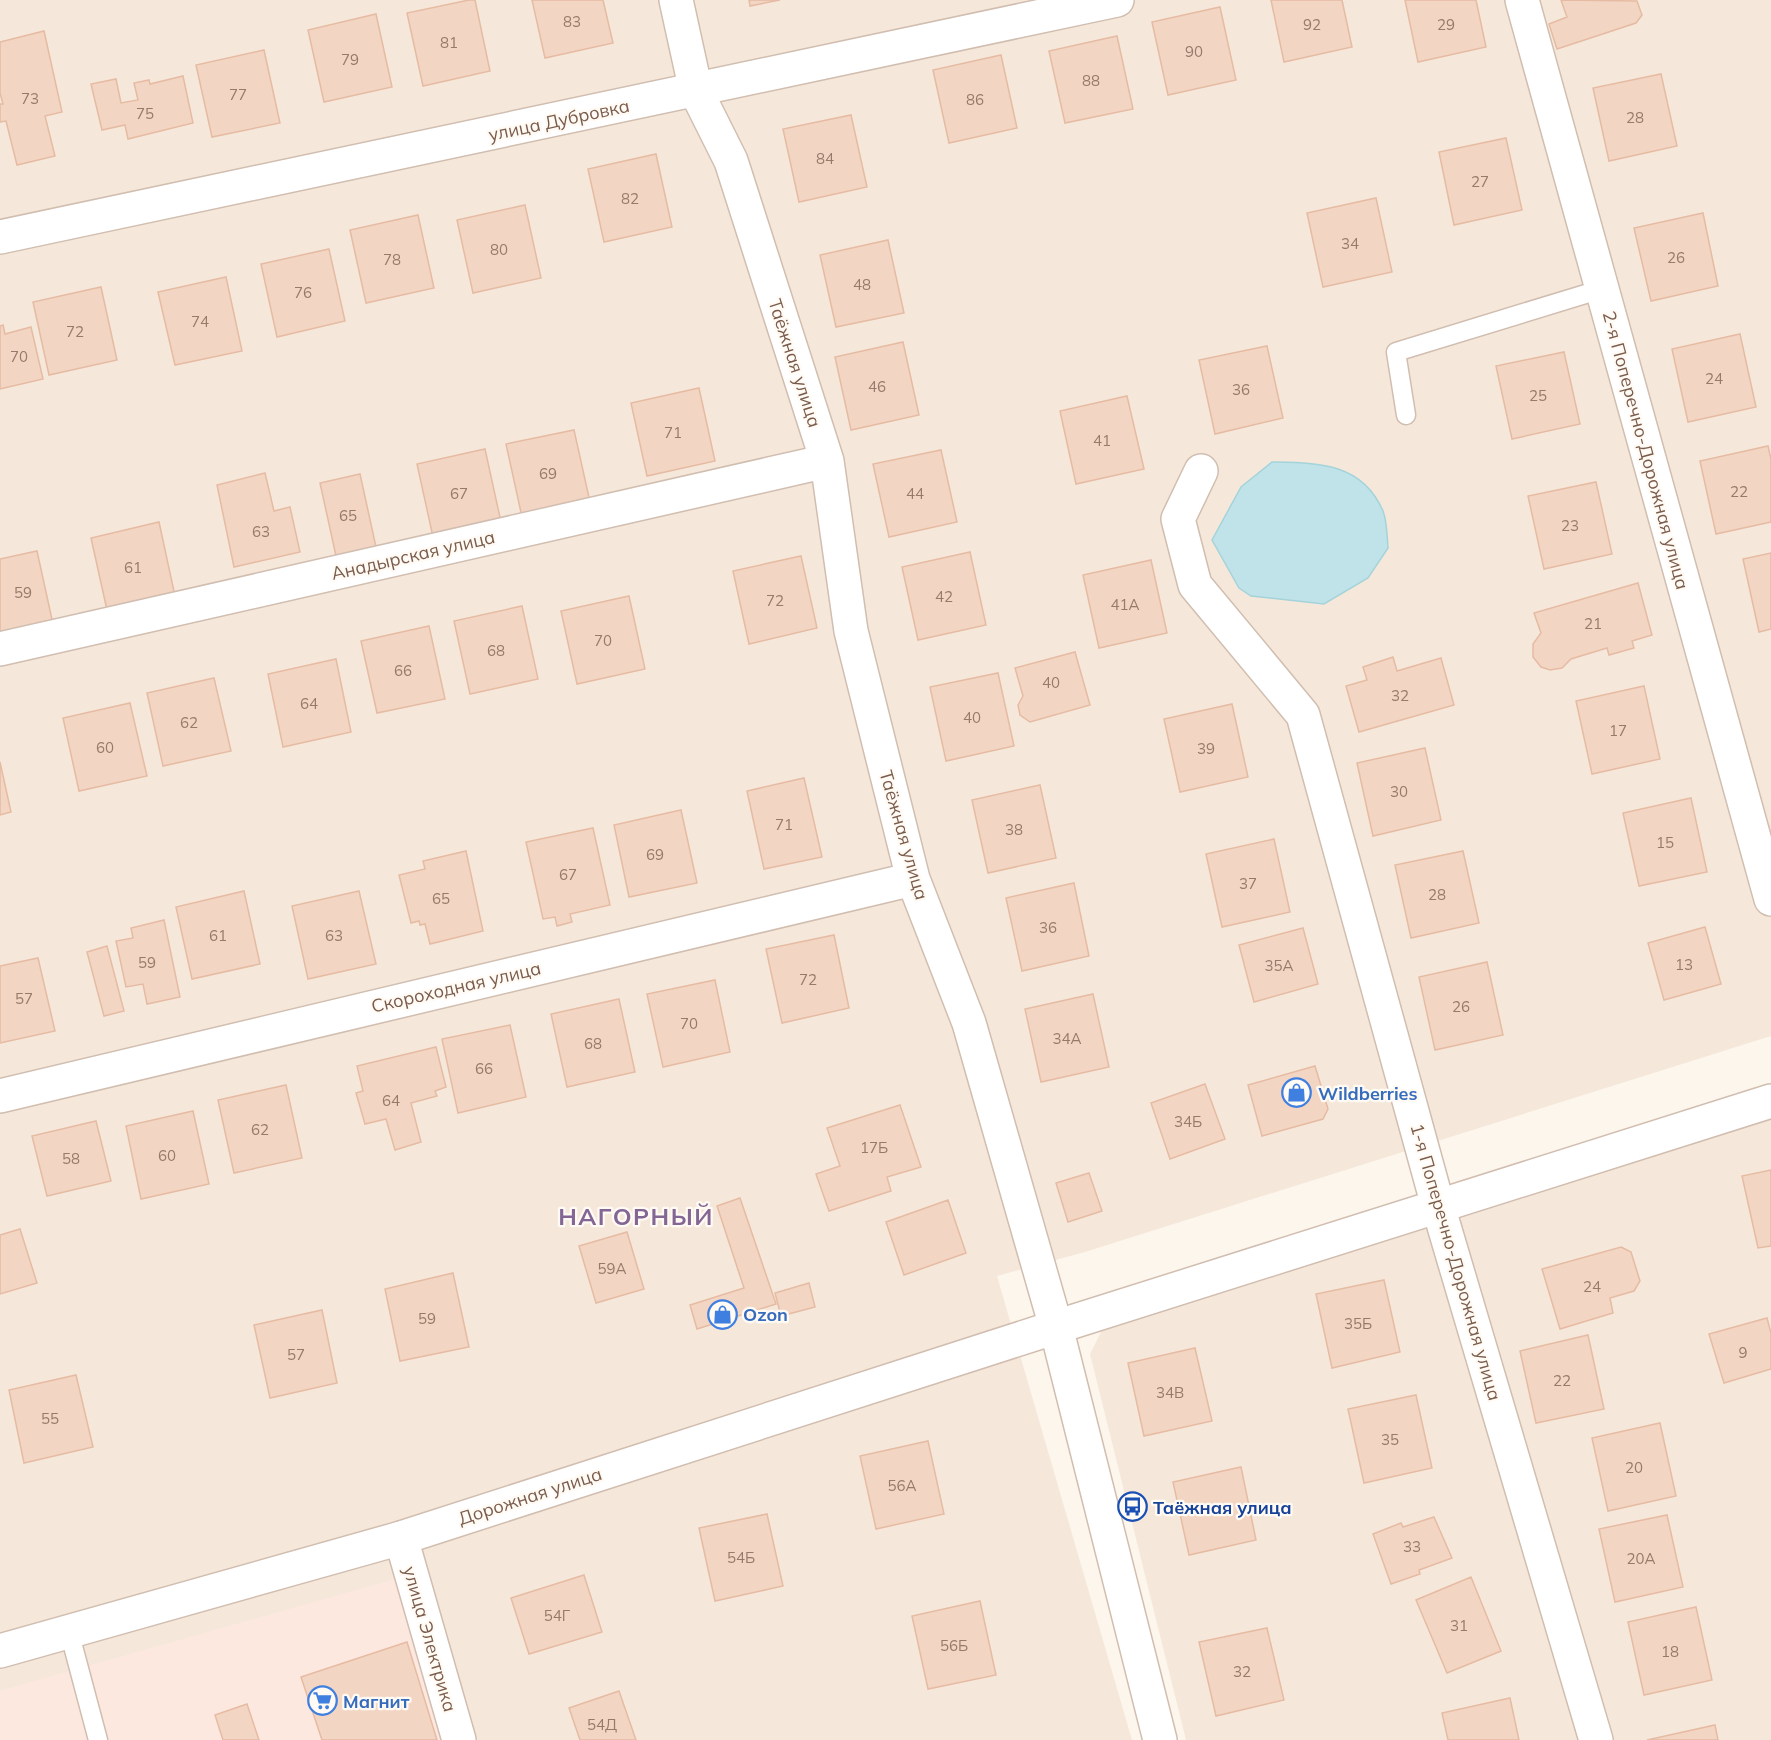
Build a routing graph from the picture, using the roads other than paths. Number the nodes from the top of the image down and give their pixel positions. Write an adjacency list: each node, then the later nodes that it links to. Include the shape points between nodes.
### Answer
1 (676, 0): 4 (street, Таёжная улица)
2 (1117, 0): 4 (street, улица Дубровка)
3 (1522, 0): 6 (street, 2-я Поперечно-Дорожная улица)
4 (696, 91): 5 (street, улица Дубровка); 8 (street, Таёжная улица, via 731,161)
5 (0, 237)
6 (1602, 289): 7 (lane, via 1396,352); 12 (street, 2-я Поперечно-Дорожная улица)
7 (1406, 415)
8 (826, 461): 10 (street, Анадырская улица); 11 (street, Таёжная улица, via 851,631)
9 (1201, 471): 15 (street, 1-я Поперечно-Дорожная улица, via 1178,519 1195,585 1303,715)
10 (0, 649)
11 (913, 879): 13 (street, Скороходная улица); 16 (street, Таёжная улица, via 969,1023)
12 (1771, 899)
13 (0, 1096)
14 (1771, 1101): 15 (street, Дорожная улица)
15 (1438, 1206): 16 (street, Дорожная улица); 23 (street, 1-я Поперечно-Дорожная улица)
16 (1056, 1327): 17 (street, Дорожная улица); 22 (street, Таёжная улица)
17 (400, 1538): 18 (street, Дорожная улица); 21 (street, улица Электрика)
18 (69, 1631): 19 (street, Дорожная улица); 20 (lane)
19 (0, 1651)
20 (98, 1740)
21 (459, 1740)
22 (1160, 1740)
23 (1596, 1740)

